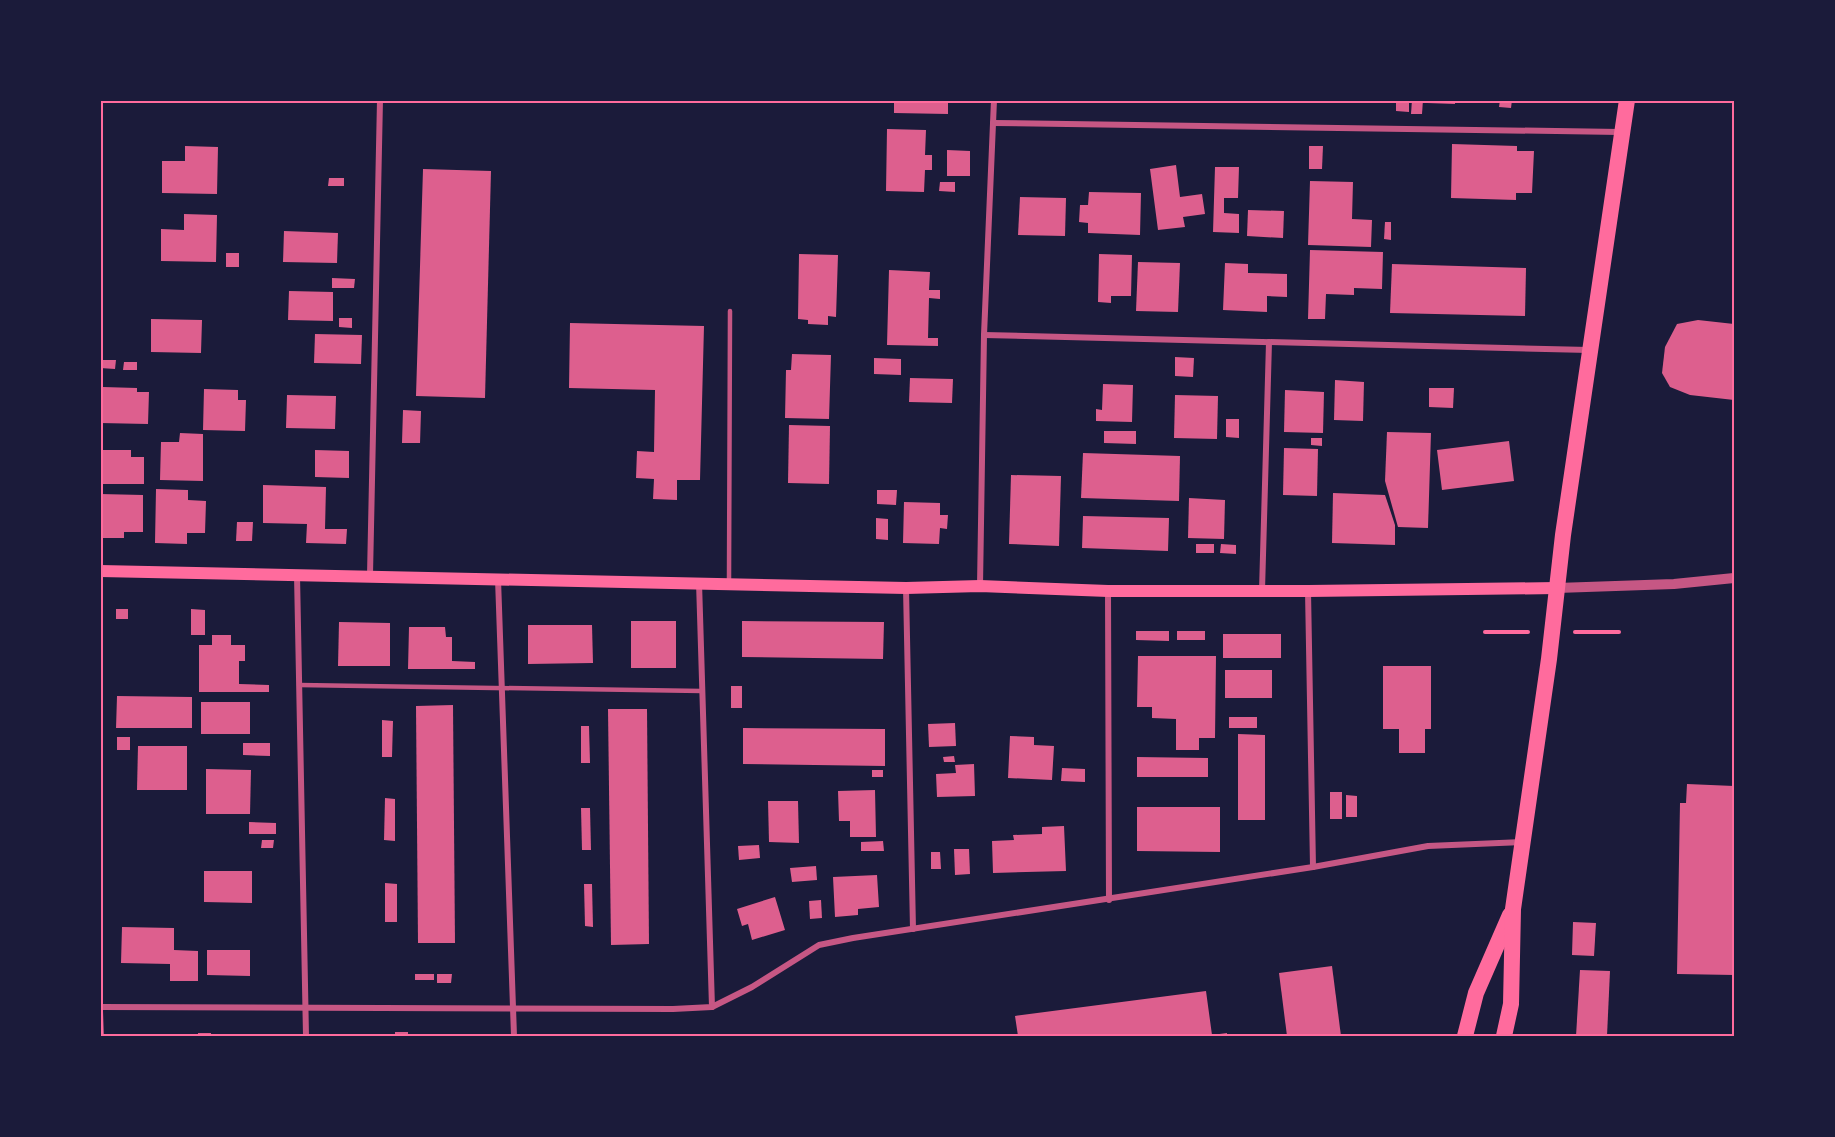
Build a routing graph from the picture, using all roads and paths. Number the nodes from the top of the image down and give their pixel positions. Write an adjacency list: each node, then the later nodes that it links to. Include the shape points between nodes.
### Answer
1 (380, 100): 12 (street)
2 (994, 100): 4 (street)
3 (1627, 100): 5 (highway)
4 (993, 123): 5 (street); 7 (street)
5 (1622, 132): 9 (highway)
6 (730, 312): 16 (lane)
7 (984, 334): 8 (street); 17 (street)
8 (1269, 342): 9 (street); 21 (street)
9 (1592, 351): 19 (highway)
10 (100, 571): 11 (main road)
11 (297, 574): 12 (main road); 23 (street)
12 (370, 575): 13 (main road)
13 (498, 578): 15 (main road); 24 (street)
14 (1734, 578): 19 (street)
15 (699, 582): 16 (main road); 25 (street)
16 (729, 583): 18 (main road)
17 (980, 586): 18 (main road); 20 (main road)
18 (906, 588): 30 (street)
19 (1557, 588): 22 (main road); 26 (highway)
20 (1108, 591): 21 (main road); 28 (street)
21 (1262, 591): 22 (main road)
22 (1308, 591): 27 (street)
23 (299, 685): 24 (lane); 31 (street)
24 (502, 688): 25 (lane); 33 (street)
25 (702, 691): 32 (street)
26 (1523, 842): 27 (street, via 1428,846); 29 (highway)
27 (1313, 867): 28 (street)
28 (1110, 900): 30 (street)
29 (1513, 909): 38 (highway, via 1476,993); 39 (highway, via 1511,1004)
30 (913, 929): 32 (street, via 819,945)
31 (306, 1006): 33 (street); 34 (street); 36 (street)
32 (712, 1007): 33 (street)
33 (514, 1008): 37 (street)
34 (100, 1009): 35 (street)
35 (101, 1036)
36 (306, 1036)
37 (514, 1036)
38 (1465, 1036)
39 (1504, 1036)

